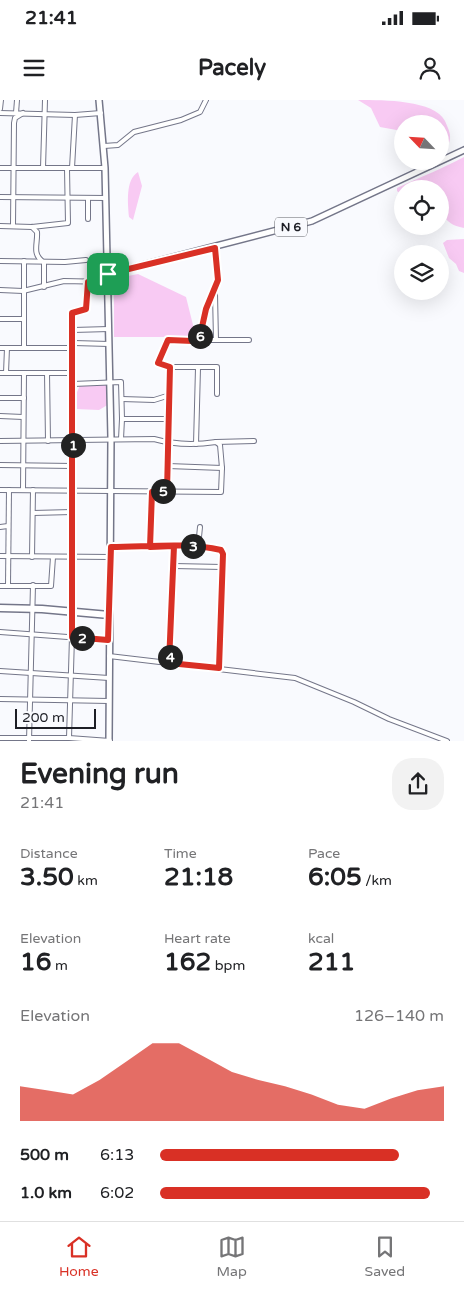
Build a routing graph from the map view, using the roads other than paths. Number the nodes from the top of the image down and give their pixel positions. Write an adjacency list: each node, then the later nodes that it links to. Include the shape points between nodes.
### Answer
1 (1, 100): 6 (street)
2 (17, 100): 8 (street)
3 (45, 100): 10 (street)
4 (99, 100): 11 (main road)
5 (206, 100): 13 (street, via 200,112 134,132 118,145)
6 (0, 109)
7 (0, 113): 8 (street)
8 (16, 113): 9 (street)
9 (23, 113): 10 (street); 16 (street, via 14,123)
10 (44, 113): 12 (street); 17 (street)
11 (101, 113): 12 (street); 13 (main road)
12 (75, 115): 18 (street)
13 (104, 146): 19 (main road)
14 (464, 150): 29 (main road, N 6, via 312,221)
15 (0, 168): 16 (street)
16 (14, 168): 17 (street); 21 (street)
17 (43, 168): 18 (street)
18 (70, 168): 19 (street); 22 (street)
19 (105, 168): 24 (main road)
20 (0, 197): 21 (street)
21 (14, 198): 22 (street); 26 (street)
22 (66, 198): 23 (street); 28 (street, via 68,223)
23 (88, 198): 24 (street); 25 (street)
24 (106, 198): 34 (main road)
25 (88, 220)
26 (13, 225): 27 (street); 28 (street)
27 (1, 226)
28 (32, 227): 33 (street, via 37,232 36,254)
29 (215, 248): 34 (main road, N 6); 39 (street)
30 (86, 260): 33 (street)
31 (0, 261): 32 (street)
32 (24, 261): 33 (street); 40 (street)
33 (44, 262): 37 (street)
34 (108, 274): 36 (main road)
35 (88, 282): 36 (street); 37 (street, via 64,281); 44 (street, via 87,306 72,313)
36 (108, 282): 43 (main road)
37 (44, 287): 40 (street)
38 (0, 290): 40 (street)
39 (216, 290): 45 (street); 46 (street)
40 (23, 291): 42 (street)
41 (0, 319): 42 (street)
42 (23, 319): 52 (street)
43 (109, 329): 44 (street); 48 (main road)
44 (73, 330): 49 (street)
45 (197, 340): 46 (street); 53 (street, via 166,342 158,363)
46 (216, 340): 47 (street)
47 (249, 340)
48 (109, 344): 49 (street); 60 (main road)
49 (74, 346): 52 (street); 57 (street)
50 (0, 348): 51 (street)
51 (7, 348): 52 (street); 56 (street)
52 (24, 348)
53 (170, 367): 54 (street); 62 (street)
54 (198, 368): 63 (street, via 217,368); 80 (street)
55 (0, 373): 56 (street)
56 (6, 373): 58 (street)
57 (73, 373): 59 (street); 61 (street)
58 (24, 374): 59 (street); 65 (street)
59 (48, 374): 75 (street)
60 (110, 383): 61 (street); 66 (street, via 121,382); 71 (main road)
61 (73, 384): 76 (street)
62 (170, 394): 66 (street, via 154,400); 70 (street)
63 (217, 394)
64 (0, 398): 65 (street)
65 (24, 398): 68 (street)
66 (122, 400): 69 (street)
67 (0, 416): 68 (street)
68 (23, 417): 74 (street)
69 (122, 419): 70 (street); 72 (street)
70 (169, 420): 79 (street)
71 (111, 438): 72 (street); 76 (street); 92 (main road)
72 (121, 439): 79 (street, via 154,439)
73 (0, 441): 74 (street)
74 (23, 441): 75 (street); 82 (street)
75 (48, 441): 76 (street)
76 (73, 441): 83 (street)
77 (216, 442): 78 (street); 80 (street); 85 (street, via 220,446)
78 (254, 442)
79 (168, 443): 80 (street); 84 (street)
80 (196, 444)
81 (0, 465): 82 (street)
82 (23, 465): 83 (street); 88 (street)
83 (72, 466): 90 (street)
84 (168, 466): 85 (street); 91 (street)
85 (222, 468): 91 (street, via 221,492)
86 (0, 490): 87 (street)
87 (9, 490): 88 (street); 96 (street)
88 (23, 490): 89 (street)
89 (33, 490): 90 (street); 94 (street)
90 (73, 491): 92 (street); 95 (street)
91 (167, 491): 93 (street)
92 (110, 492): 93 (street); 101 (main road)
93 (152, 492): 102 (street)
94 (33, 512): 95 (street); 105 (street)
95 (72, 512): 107 (street)
96 (8, 526): 97 (street); 104 (street)
97 (0, 527)
98 (200, 527): 100 (street)
99 (174, 546): 100 (street); 102 (street); 109 (street)
100 (194, 546): 110 (street, via 221,550)
101 (111, 547): 102 (street); 108 (main road)
102 (150, 547)
103 (0, 556): 104 (street)
104 (8, 557): 105 (street); 112 (street)
105 (32, 557): 106 (street)
106 (53, 557): 107 (street); 113 (street, via 52,584)
107 (71, 557): 108 (street); 116 (street)
108 (111, 557): 117 (main road)
109 (174, 566): 110 (street); 123 (street)
110 (222, 567): 124 (street)
111 (0, 586): 112 (street)
112 (8, 586): 113 (street)
113 (33, 586): 115 (street)
114 (0, 608): 115 (highway)
115 (33, 609): 116 (highway); 119 (street)
116 (72, 611): 117 (highway); 120 (street)
117 (109, 615): 121 (main road)
118 (0, 632): 119 (street)
119 (32, 633): 120 (street); 126 (street)
120 (72, 637): 121 (street); 127 (street)
121 (108, 640): 122 (main road)
122 (109, 656): 123 (street); 128 (main road)
123 (169, 663): 124 (street)
124 (219, 668): 137 (street, via 294,678)
125 (0, 671): 126 (street)
126 (32, 672): 127 (street); 130 (street)
127 (71, 675): 128 (street); 131 (street)
128 (109, 678): 132 (main road)
129 (0, 699): 130 (street)
130 (32, 700): 131 (street); 135 (street)
131 (70, 700): 132 (street); 134 (street)
132 (109, 701): 136 (main road)
133 (0, 738): 135 (street)
134 (69, 738): 135 (street); 136 (street)
135 (29, 740)
136 (109, 740)
137 (448, 741)

